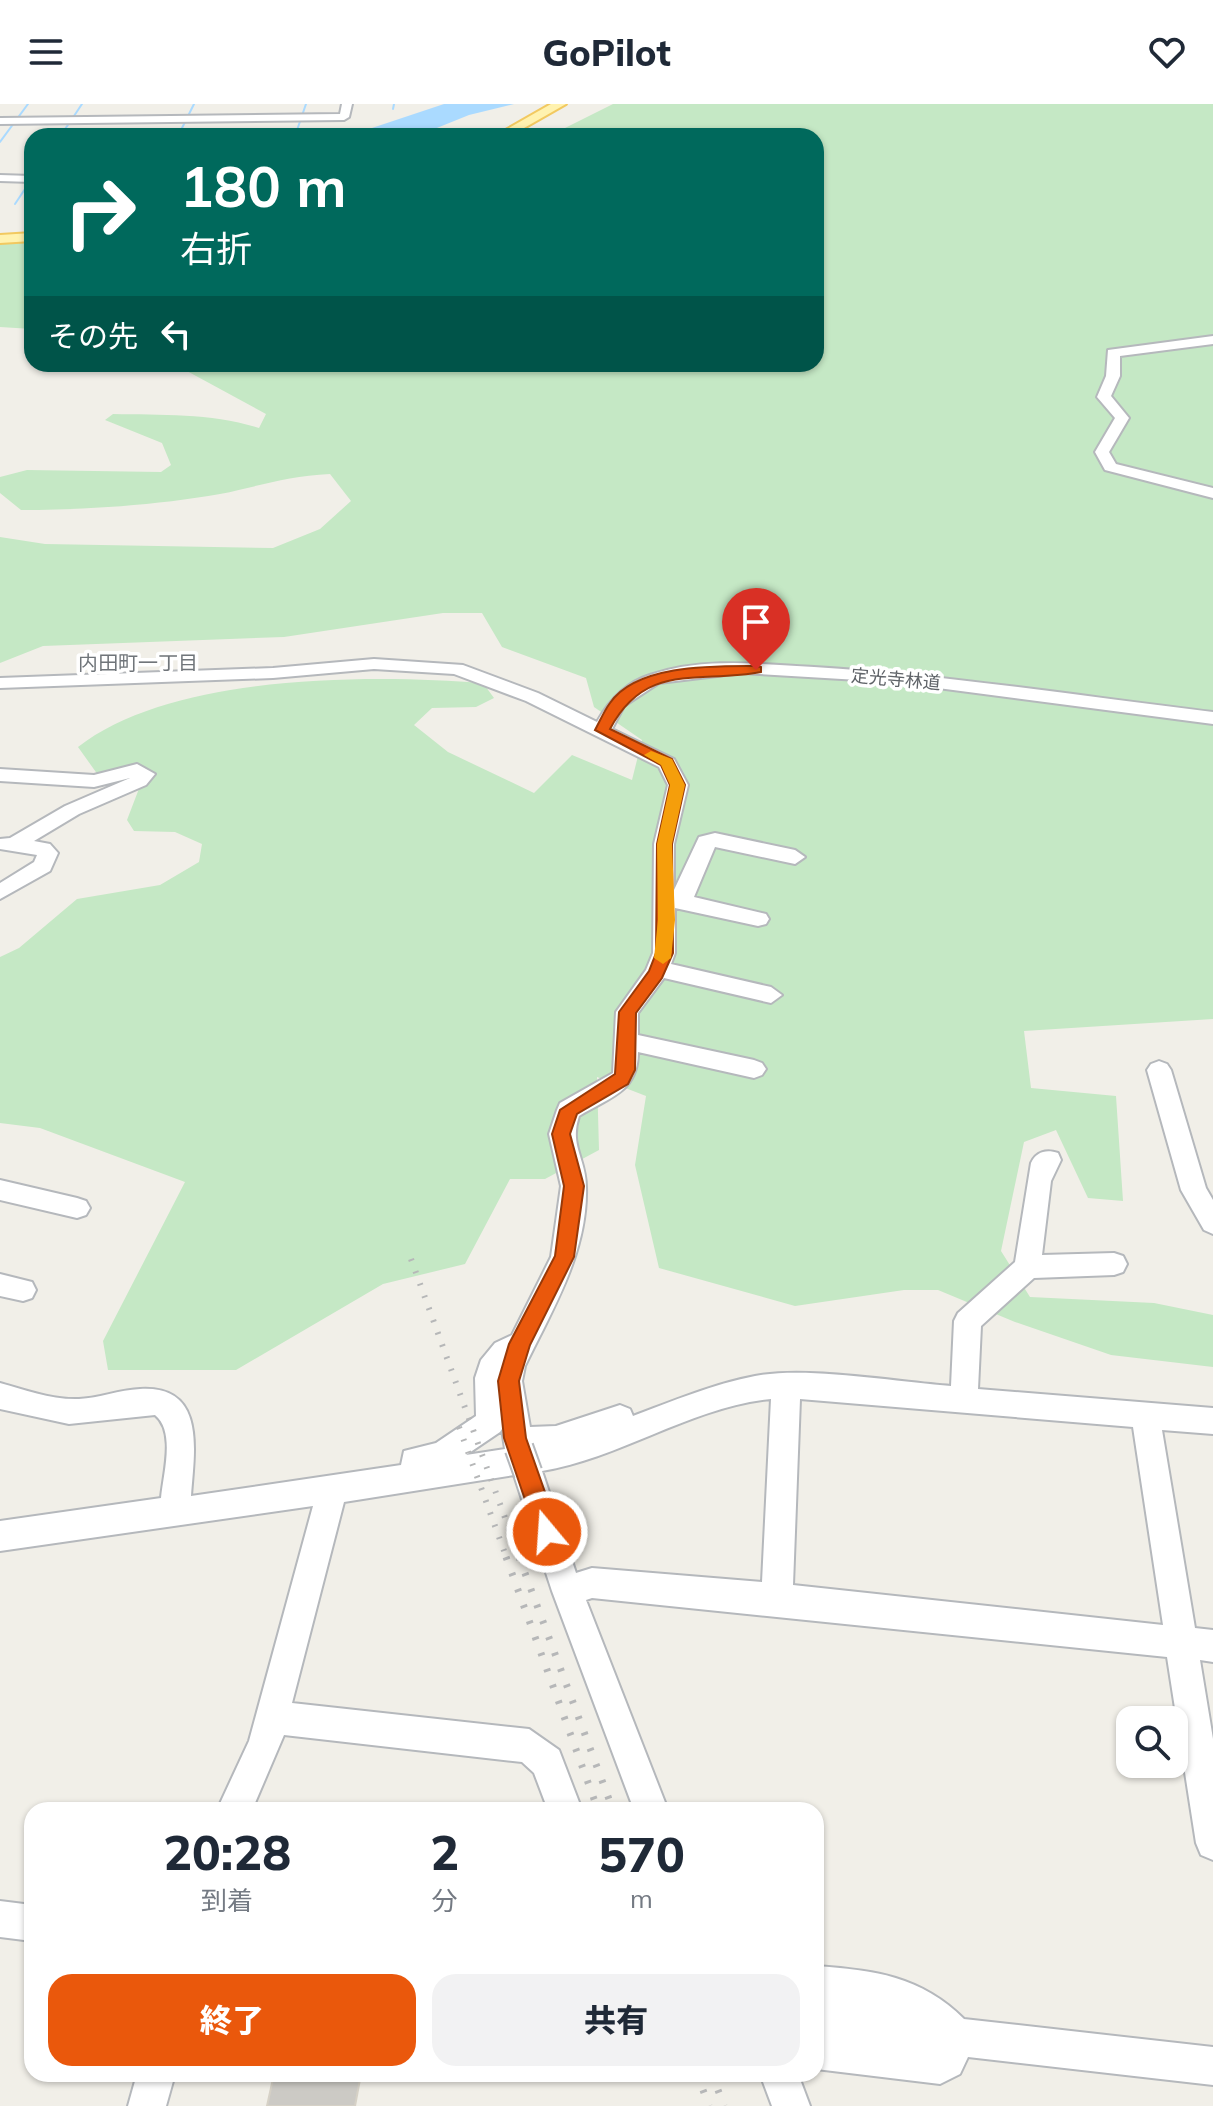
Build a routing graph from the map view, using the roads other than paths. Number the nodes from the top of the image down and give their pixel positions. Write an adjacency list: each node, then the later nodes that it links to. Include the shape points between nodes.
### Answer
1 (26, 104): 8 (street)
2 (138, 104): 6 (street)
3 (250, 104): 9 (street)
4 (347, 104): 9 (street, via 344,117)
5 (560, 104): 11 (main road)
6 (129, 120): 8 (street); 9 (street); 10 (street)
7 (0, 121): 8 (street)
8 (12, 121): 12 (street)
9 (242, 123)
10 (124, 128)
11 (516, 128)
12 (0, 138)
13 (0, 178): 14 (street)
14 (24, 179)
15 (24, 187): 16 (street)
16 (0, 188)
17 (24, 238): 18 (main road)
18 (0, 239)
19 (1213, 340): 20 (street, via 1113,353 1113,376 1104,397 1122,418 1102,452 1110,467)
20 (1213, 493)
21 (0, 683): 23 (street, via 394,663 457,669 488,678)
22 (1213, 718): 23 (street, 定光寺林道, via 892,677 742,668 654,679 617,703)
23 (602, 730): 28 (street, via 667,763 676,776 664,844)
24 (0, 775): 25 (street, via 94,781 137,770 145,774)
25 (8, 844): 27 (street, via 43,849 47,859)
26 (795, 857): 28 (street, via 706,842)
27 (0, 892)
28 (675, 901): 29 (street); 30 (street)
29 (758, 919)
30 (658, 969): 31 (street); 32 (street, via 627,1012)
31 (771, 995)
32 (627, 1041): 33 (street); 41 (street, via 622,1079 569,1110 561,1134 574,1186 564,1257)
33 (754, 1069)
34 (1159, 1070): 38 (street, via 1194,1190)
35 (1049, 1160): 40 (street, via 1038,1181)
36 (0, 1190): 37 (street)
37 (77, 1208)
38 (1213, 1223)
39 (1114, 1264): 40 (street)
40 (1028, 1267): 44 (street, via 968,1321)
41 (520, 1344): 48 (street, via 508,1381); 49 (street, via 496,1359 489,1371 491,1415 484,1429 434,1458 370,1467)
42 (786, 1385): 44 (street); 45 (street); 54 (street)
43 (0, 1396): 51 (street, via 82,1412 148,1399 161,1402 180,1422)
44 (964, 1397): 46 (street)
45 (715, 1399): 48 (street, via 680,1398 537,1441); 49 (street, via 568,1453)
46 (1145, 1415): 47 (street); 55 (street)
47 (1213, 1421)
48 (521, 1453): 53 (street)
49 (363, 1482): 50 (street)
50 (332, 1490): 51 (street); 57 (street)
51 (175, 1510): 52 (street)
52 (0, 1536)
53 (567, 1591): 54 (street, via 592,1583); 60 (street)
54 (777, 1599): 55 (street)
55 (1182, 1643): 56 (street); 61 (street)
56 (1213, 1646)
57 (273, 1717): 58 (street); 59 (street, via 529,1746 547,1762)
58 (238, 1802)
59 (562, 1802)
60 (648, 1802)
61 (1213, 1843)
62 (0, 1919): 63 (street)
63 (24, 1922)
64 (824, 1985): 66 (street, via 898,1991 930,2010)
65 (824, 2022): 66 (street)
66 (957, 2039): 67 (street, via 940,2065); 68 (street)
67 (824, 2051)
68 (1213, 2066)
69 (154, 2082): 71 (street)
70 (782, 2082): 72 (street)
71 (147, 2106)
72 (791, 2106)

